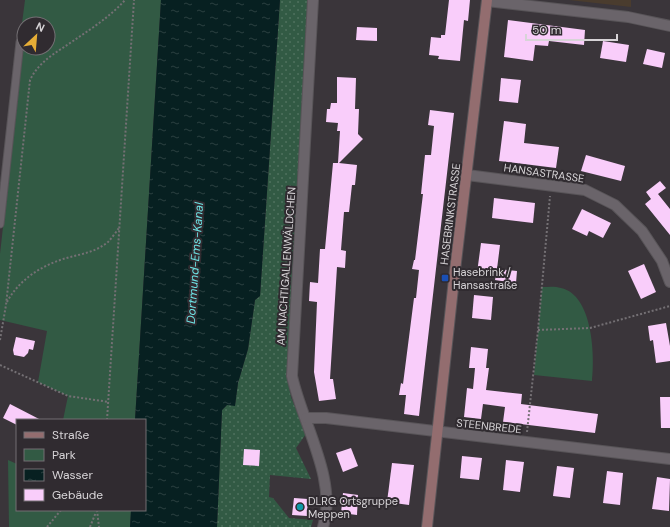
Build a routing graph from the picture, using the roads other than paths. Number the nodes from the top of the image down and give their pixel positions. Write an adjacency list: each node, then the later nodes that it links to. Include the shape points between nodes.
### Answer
1 (312, 0): 8 (street, AM NACHTIGALLENWÄLDCHEN, via 292,356 292,376 296,394)
2 (487, 0): 3 (street, via 628,17); 5 (street, HASEBRINKSTRASSE)
3 (670, 26)
4 (18, 56): 6 (lane)
5 (466, 175): 7 (street, HANSASTRASSE, via 585,190 615,205 642,231 662,261); 9 (street, HASEBRINKSTRASSE)
6 (0, 224)
7 (670, 282)
8 (306, 418): 9 (street, STEENBREDE, via 326,418); 11 (street, AM NACHTIGALLENWÄLDCHEN, via 328,501)
9 (437, 432): 10 (street, STEENBREDE); 12 (street, HASEBRINKSTRASSE)
10 (670, 459)
11 (323, 527)
12 (427, 527)

